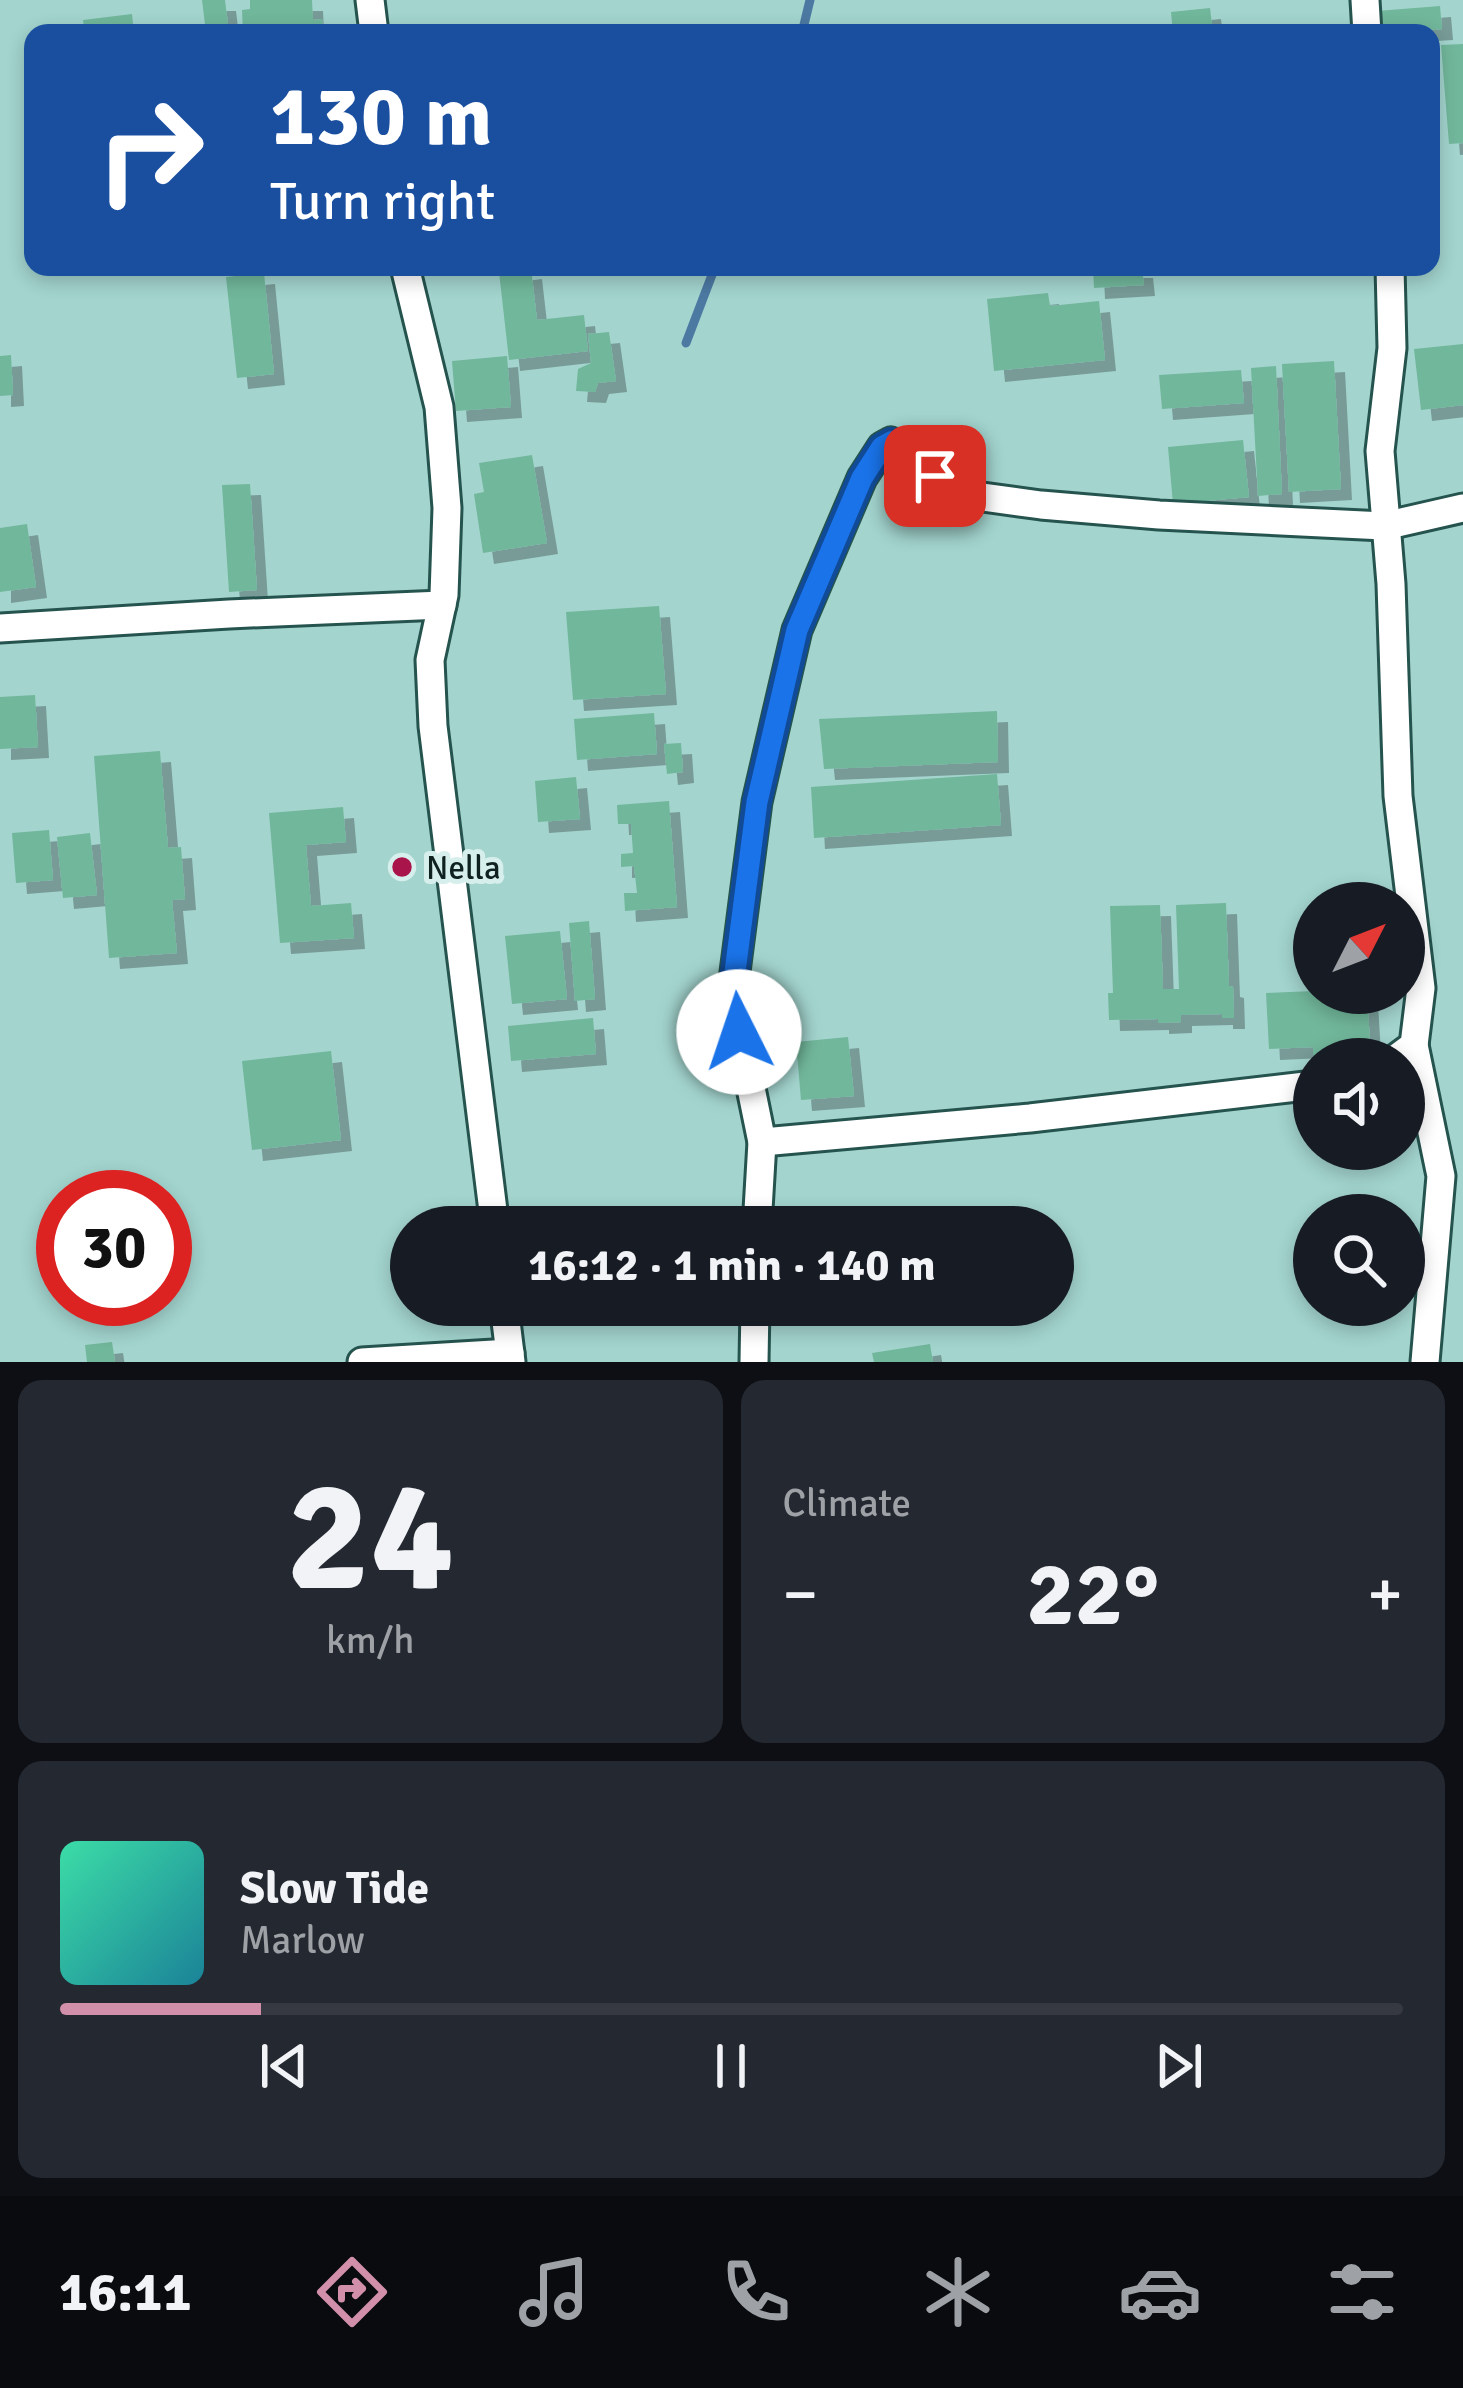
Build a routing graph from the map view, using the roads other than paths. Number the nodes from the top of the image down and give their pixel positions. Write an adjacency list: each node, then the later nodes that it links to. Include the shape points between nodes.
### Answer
1 (407, 276): 5 (street, via 439,407)
2 (1390, 276): 4 (street)
3 (1463, 508): 4 (street)
4 (1384, 526): 7 (street, via 1398,796 1421,988); 10 (street, via 1159,515 961,494 891,442 882,447 797,630 757,802 732,995)
5 (442, 605): 6 (street); 11 (street, via 430,660 434,726)
6 (0, 628)
7 (1408, 1038)
8 (1293, 1087): 10 (street)
9 (1425, 1123): 18 (street, via 1441,1177)
10 (762, 1142): 12 (street)
11 (492, 1206)
12 (758, 1206)
13 (507, 1326): 15 (street)
14 (755, 1326): 17 (street)
15 (511, 1358): 16 (street)
16 (362, 1362)
17 (754, 1362)
18 (1425, 1362)

